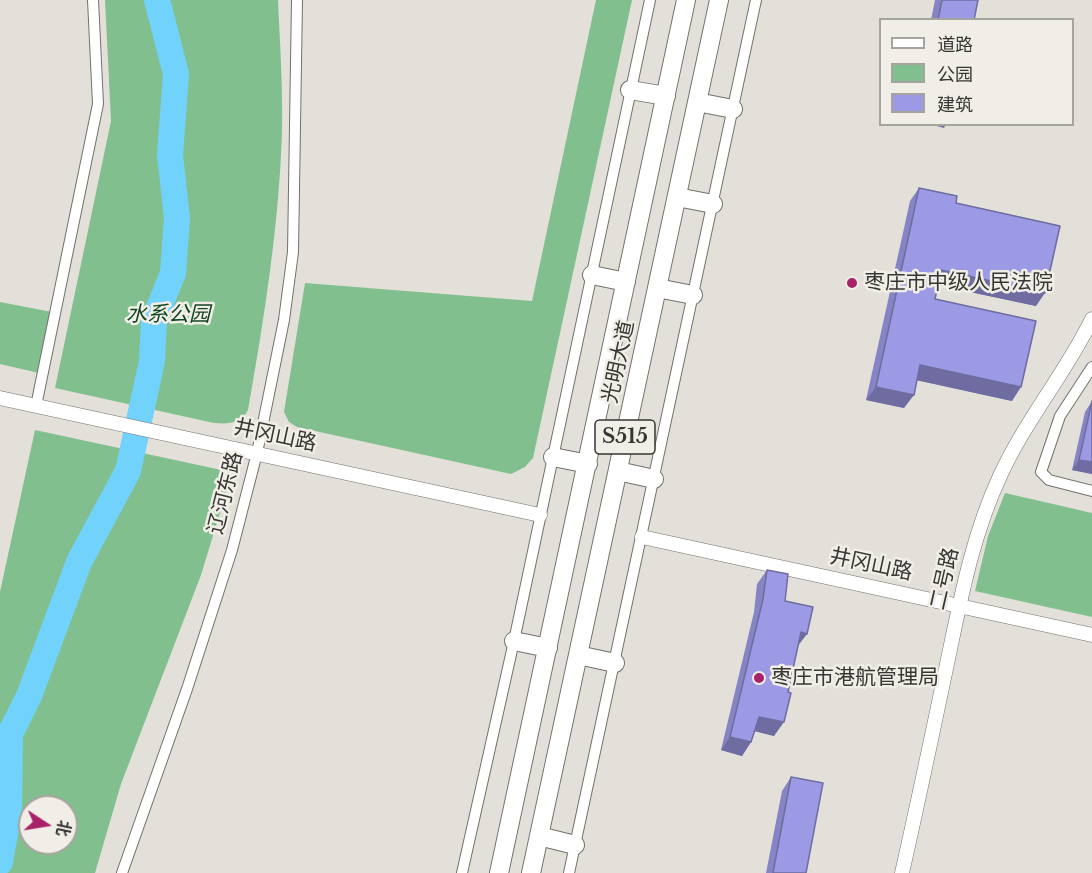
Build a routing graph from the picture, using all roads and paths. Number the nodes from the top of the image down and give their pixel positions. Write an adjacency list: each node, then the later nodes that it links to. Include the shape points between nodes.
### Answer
1 (93, 0): 20 (street, via 98,104)
2 (297, 0): 21 (street, 辽河东路, via 293,252 284,320)
3 (650, 0): 7 (street)
4 (686, 0): 8 (main road, 光明大道 / S515)
5 (719, 0): 9 (main road, 光明大道 / S515)
6 (756, 0): 10 (street, S515)
7 (630, 90): 8 (main road); 13 (street)
8 (666, 96): 14 (main road, 光明大道 / S515)
9 (697, 102): 10 (main road); 11 (main road, 光明大道 / S515)
10 (733, 109): 12 (street, S515)
11 (677, 196): 12 (main road); 15 (main road, 光明大道 / S515)
12 (712, 204): 16 (street, S515)
13 (592, 275): 14 (main road); 22 (street)
14 (626, 282): 23 (main road, 光明大道 / S515)
15 (657, 288): 16 (main road); 24 (main road, 光明大道 / S515)
16 (693, 295): 25 (street, S515)
17 (1092, 319): 29 (street, 二号路, via 999,477 977,535)
18 (1092, 367): 26 (street, via 1060,416 1041,472 1048,480)
19 (0, 398): 20 (street, 井冈山路)
20 (36, 406): 21 (street, 井冈山路)
21 (257, 453): 27 (street, 井冈山路); 37 (street, 辽河东路, via 232,550)
22 (553, 457): 23 (main road); 27 (street)
23 (588, 464): 32 (main road, 光明大道 / S515)
24 (618, 471): 25 (main road); 33 (main road, 光明大道 / S515)
25 (654, 479): 28 (street, S515)
26 (1092, 491)
27 (540, 515): 31 (street)
28 (642, 537): 29 (street, 井冈山路); 34 (street, S515)
29 (959, 606): 30 (street, 井冈山路); 42 (street, 二号路)
30 (1092, 635)
31 (514, 641): 32 (main road); 38 (street)
32 (548, 648): 39 (main road, 光明大道 / S515)
33 (578, 655): 34 (main road); 35 (main road, 光明大道 / S515)
34 (615, 663): 36 (street, S515)
35 (538, 836): 36 (main road); 40 (main road, 光明大道 / S515)
36 (575, 845): 41 (street, S515)
37 (122, 873)
38 (462, 873)
39 (499, 873)
40 (531, 873)
41 (569, 873)
42 (902, 873)

